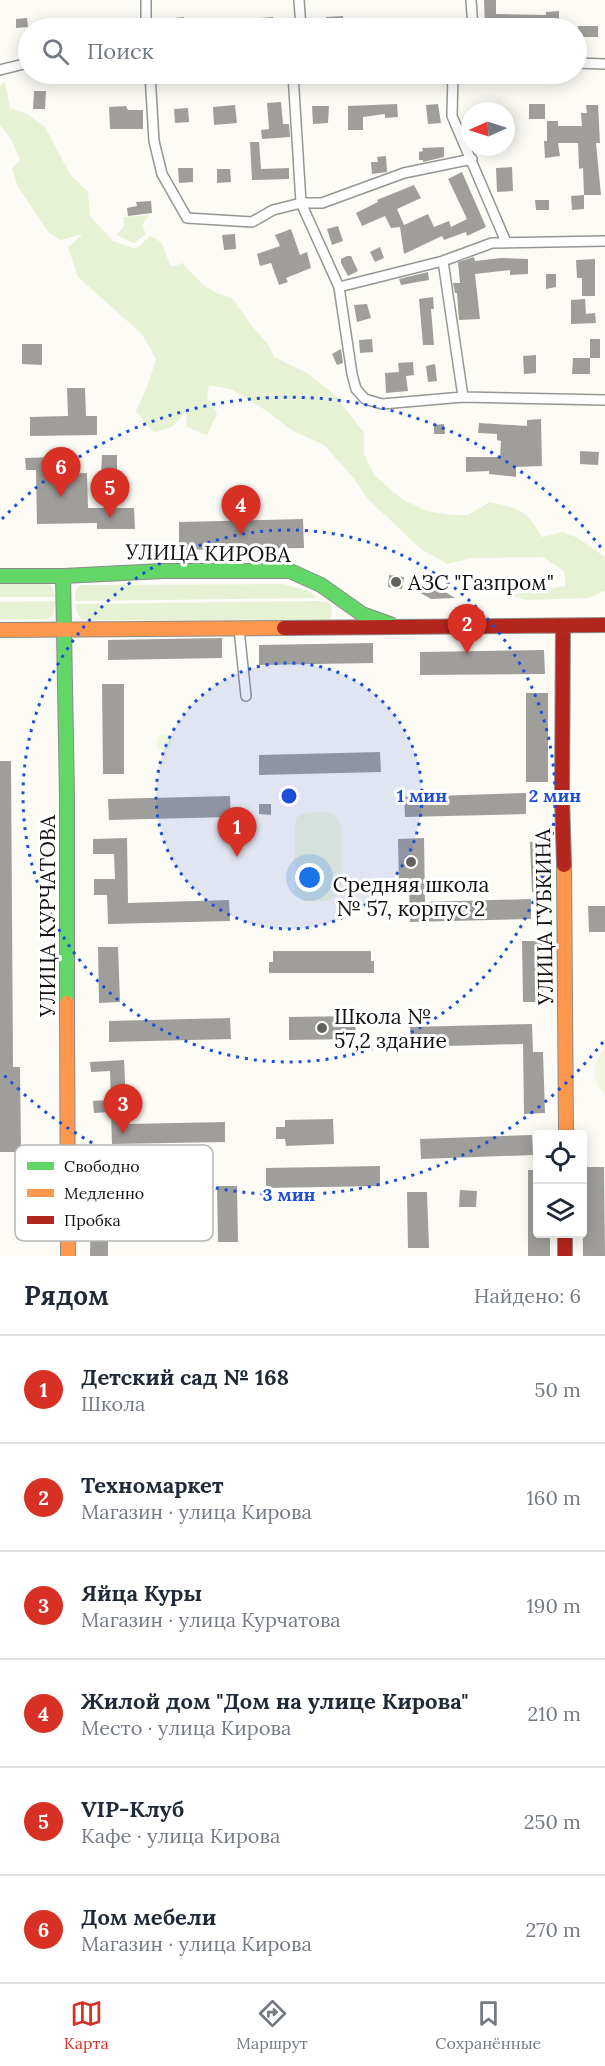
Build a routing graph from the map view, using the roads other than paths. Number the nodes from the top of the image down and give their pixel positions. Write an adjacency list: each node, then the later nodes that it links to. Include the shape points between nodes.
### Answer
1 (146, 0): 4 (street)
2 (299, 0): 5 (street)
3 (471, 0): 6 (street)
4 (146, 18)
5 (300, 18)
6 (472, 18)
7 (587, 63): 8 (street)
8 (605, 64)
9 (18, 66): 10 (street)
10 (0, 70)
11 (151, 84): 15 (street, via 154,141 162,174 187,218 252,222 273,210)
12 (294, 84): 15 (street)
13 (453, 84): 14 (street, via 452,116)
14 (472, 159): 15 (street, via 404,173 322,203); 17 (street)
15 (301, 203): 19 (street)
16 (605, 241): 17 (street)
17 (506, 242): 18 (street, via 492,243)
18 (443, 261): 19 (street); 20 (street)
19 (339, 287): 20 (street, via 352,374 356,389 365,399 382,404)
20 (463, 397): 21 (street)
21 (605, 400)
22 (0, 576): 23 (street, УЛИЦА КИРОВА)
23 (63, 576): 27 (street, УЛИЦА КИРОВА, via 290,571 321,585 362,614); 29 (street, УЛИЦА КУРЧАТОВА)
24 (605, 625): 25 (street, УЛИЦА КИРОВА)
25 (563, 626): 27 (street, УЛИЦА КИРОВА); 31 (street, УЛИЦА ГУБКИНА)
26 (239, 628): 27 (street, УЛИЦА КИРОВА); 29 (street, УЛИЦА КИРОВА); 30 (street)
27 (401, 628)
28 (0, 630): 29 (street, УЛИЦА КИРОВА)
29 (65, 630): 32 (street, УЛИЦА КУРЧАТОВА)
30 (246, 696)
31 (566, 1130)
32 (70, 1145)
33 (566, 1238): 36 (street)
34 (68, 1241): 35 (street, УЛИЦА КУРЧАТОВА)
35 (68, 1256)
36 (565, 1256)

